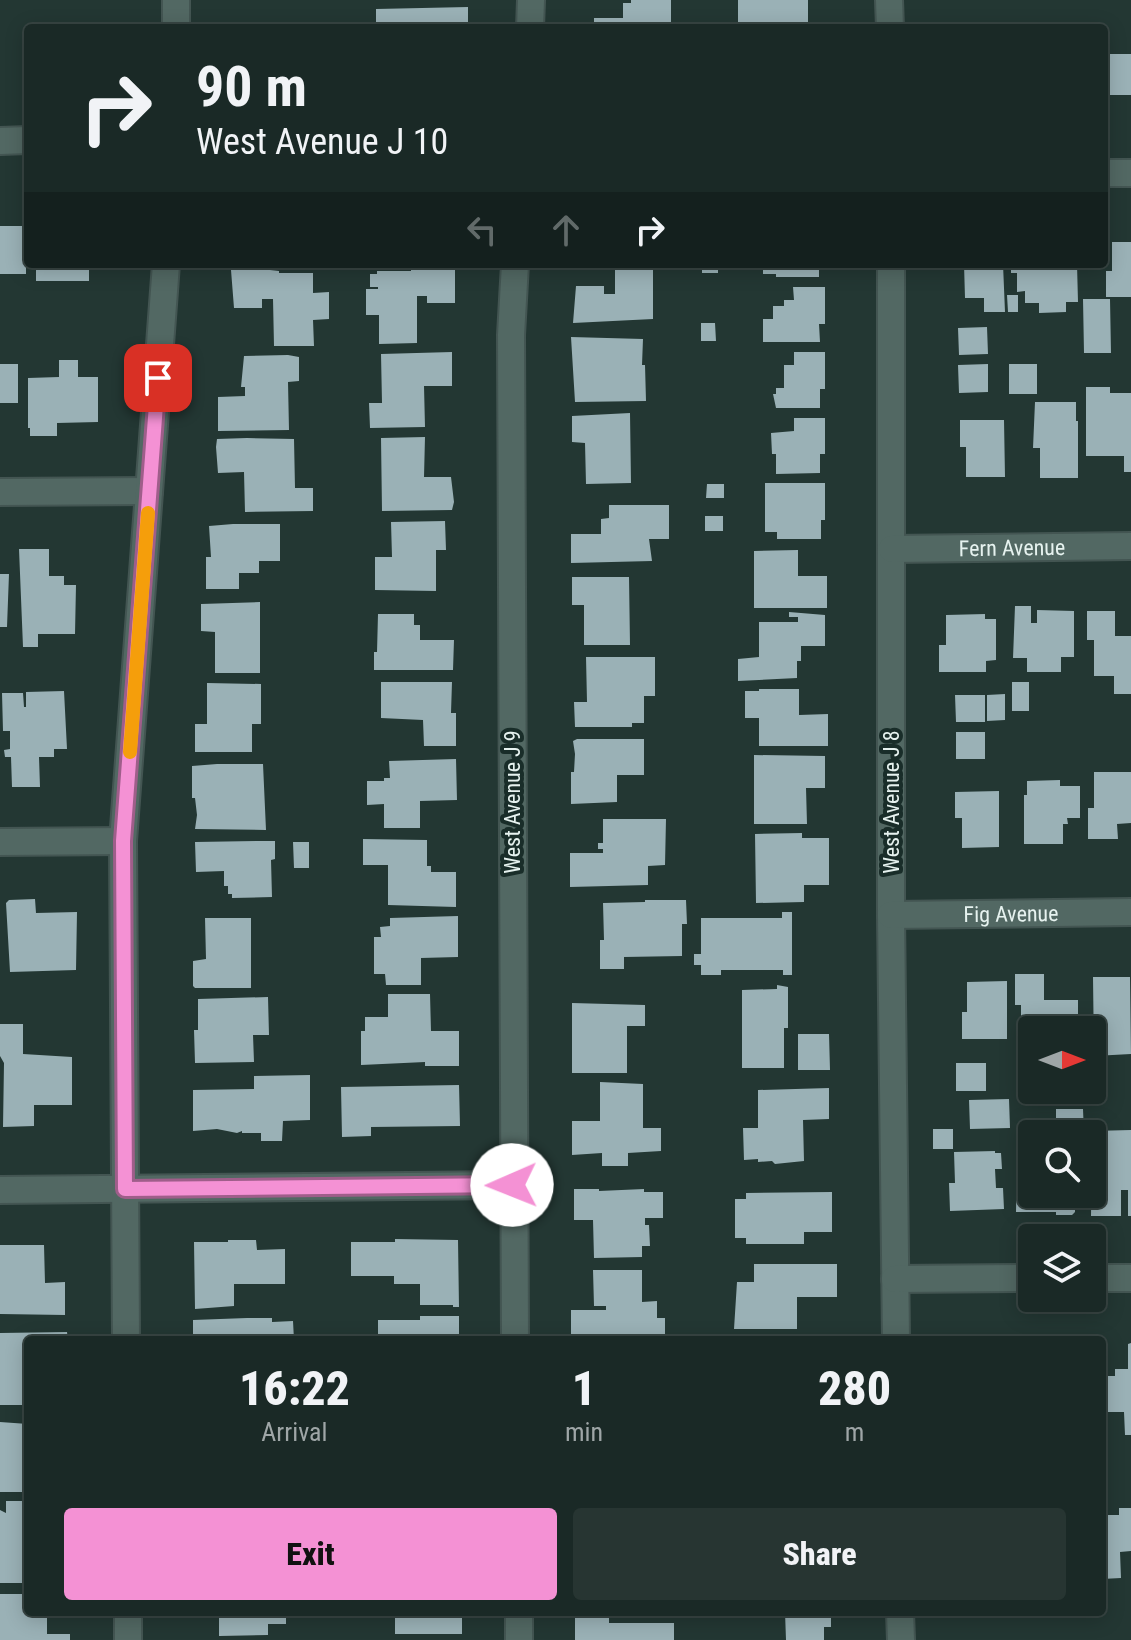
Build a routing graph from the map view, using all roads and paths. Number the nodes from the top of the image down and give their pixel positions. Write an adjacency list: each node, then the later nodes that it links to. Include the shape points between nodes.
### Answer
1 (176, 0): 4 (street)
2 (531, 0): 5 (street)
3 (889, 0): 6 (street)
4 (176, 24)
5 (530, 24)
6 (890, 24)
7 (24, 140): 8 (street)
8 (0, 141)
9 (1108, 173): 10 (street)
10 (1131, 173)
11 (166, 268): 14 (street)
12 (515, 268): 22 (street, West Avenue J 9)
13 (891, 268): 17 (street, West Avenue J 8)
14 (149, 491): 15 (street); 18 (street)
15 (0, 492)
16 (1131, 546): 17 (street, Fern Avenue)
17 (892, 549): 21 (street, West Avenue J 8)
18 (123, 841): 19 (street); 23 (street)
19 (0, 842)
20 (1131, 912): 21 (street, Fig Avenue)
21 (891, 915): 28 (street, West Avenue J 8)
22 (512, 1185): 23 (street); 30 (street, West Avenue J 9)
23 (125, 1189): 24 (street); 29 (street)
24 (0, 1190)
25 (1018, 1278): 28 (street)
26 (1106, 1278): 27 (street)
27 (1131, 1278)
28 (895, 1279): 31 (street, West Avenue J 8)
29 (126, 1336)
30 (515, 1336)
31 (896, 1336)
32 (128, 1616): 35 (street)
33 (519, 1616): 36 (street)
34 (900, 1616): 37 (street)
35 (128, 1640)
36 (519, 1640)
37 (901, 1640)

